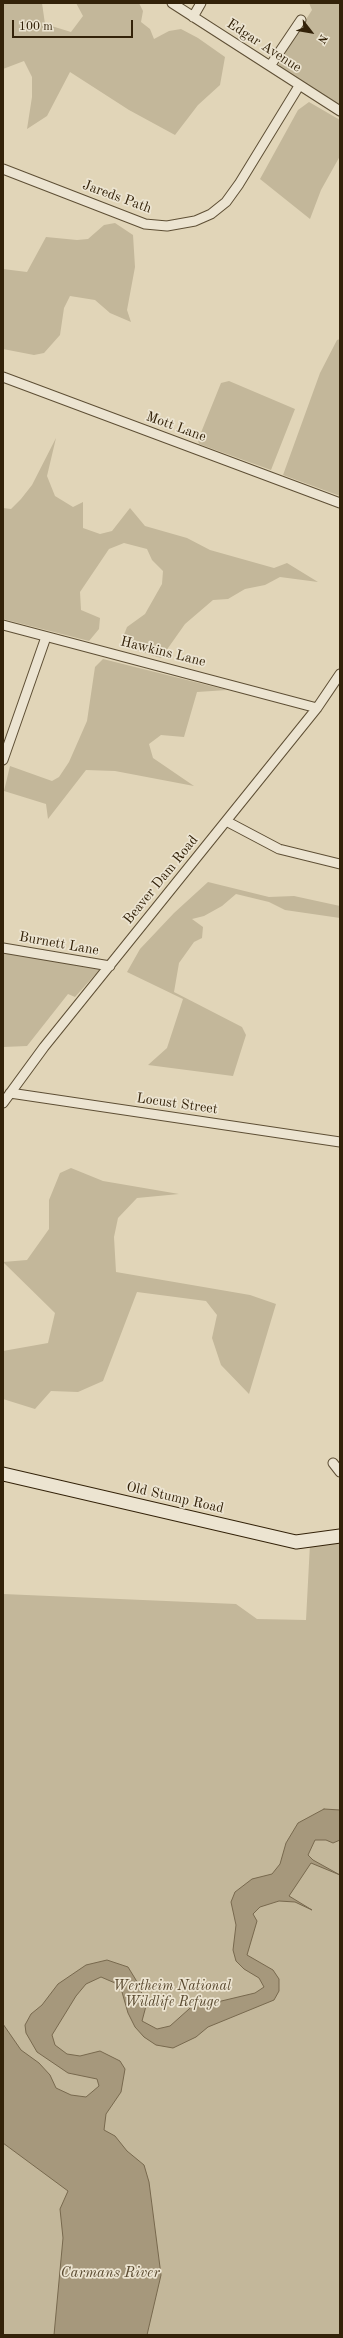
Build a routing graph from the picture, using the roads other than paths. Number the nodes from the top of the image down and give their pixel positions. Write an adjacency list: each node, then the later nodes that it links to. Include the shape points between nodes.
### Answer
1 (172, 3): 3 (street, Edgar Avenue)
2 (201, 3): 3 (street)
3 (193, 16): 5 (street, Edgar Avenue)
4 (301, 20): 5 (street)
5 (270, 66): 6 (street, Edgar Avenue)
6 (299, 86): 7 (street, Edgar Avenue); 8 (street, Jareds Path, via 226,202 211,214 195,221 167,226 145,224)
7 (340, 111)
8 (3, 169)
9 (3, 377): 10 (street, Mott Lane)
10 (340, 503)
11 (3, 625): 12 (street, Hawkins Lane)
12 (46, 637): 14 (street, Hawkins Lane); 15 (street)
13 (340, 674): 14 (street, Beaver Dam Road)
14 (317, 708): 16 (street, Beaver Dam Road)
15 (3, 760)
16 (226, 821): 17 (street, via 279,849); 19 (street, Beaver Dam Road)
17 (340, 864)
18 (3, 948): 19 (street, Burnett Lane)
19 (110, 966): 20 (street, Beaver Dam Road)
20 (10, 1093): 21 (street, Beaver Dam Road); 22 (street, Locust Street)
21 (3, 1103)
22 (340, 1142)
23 (333, 1463): 24 (street)
24 (340, 1472)
25 (3, 1474): 26 (street, Old Stump Road, via 296,1542)
26 (340, 1536)

